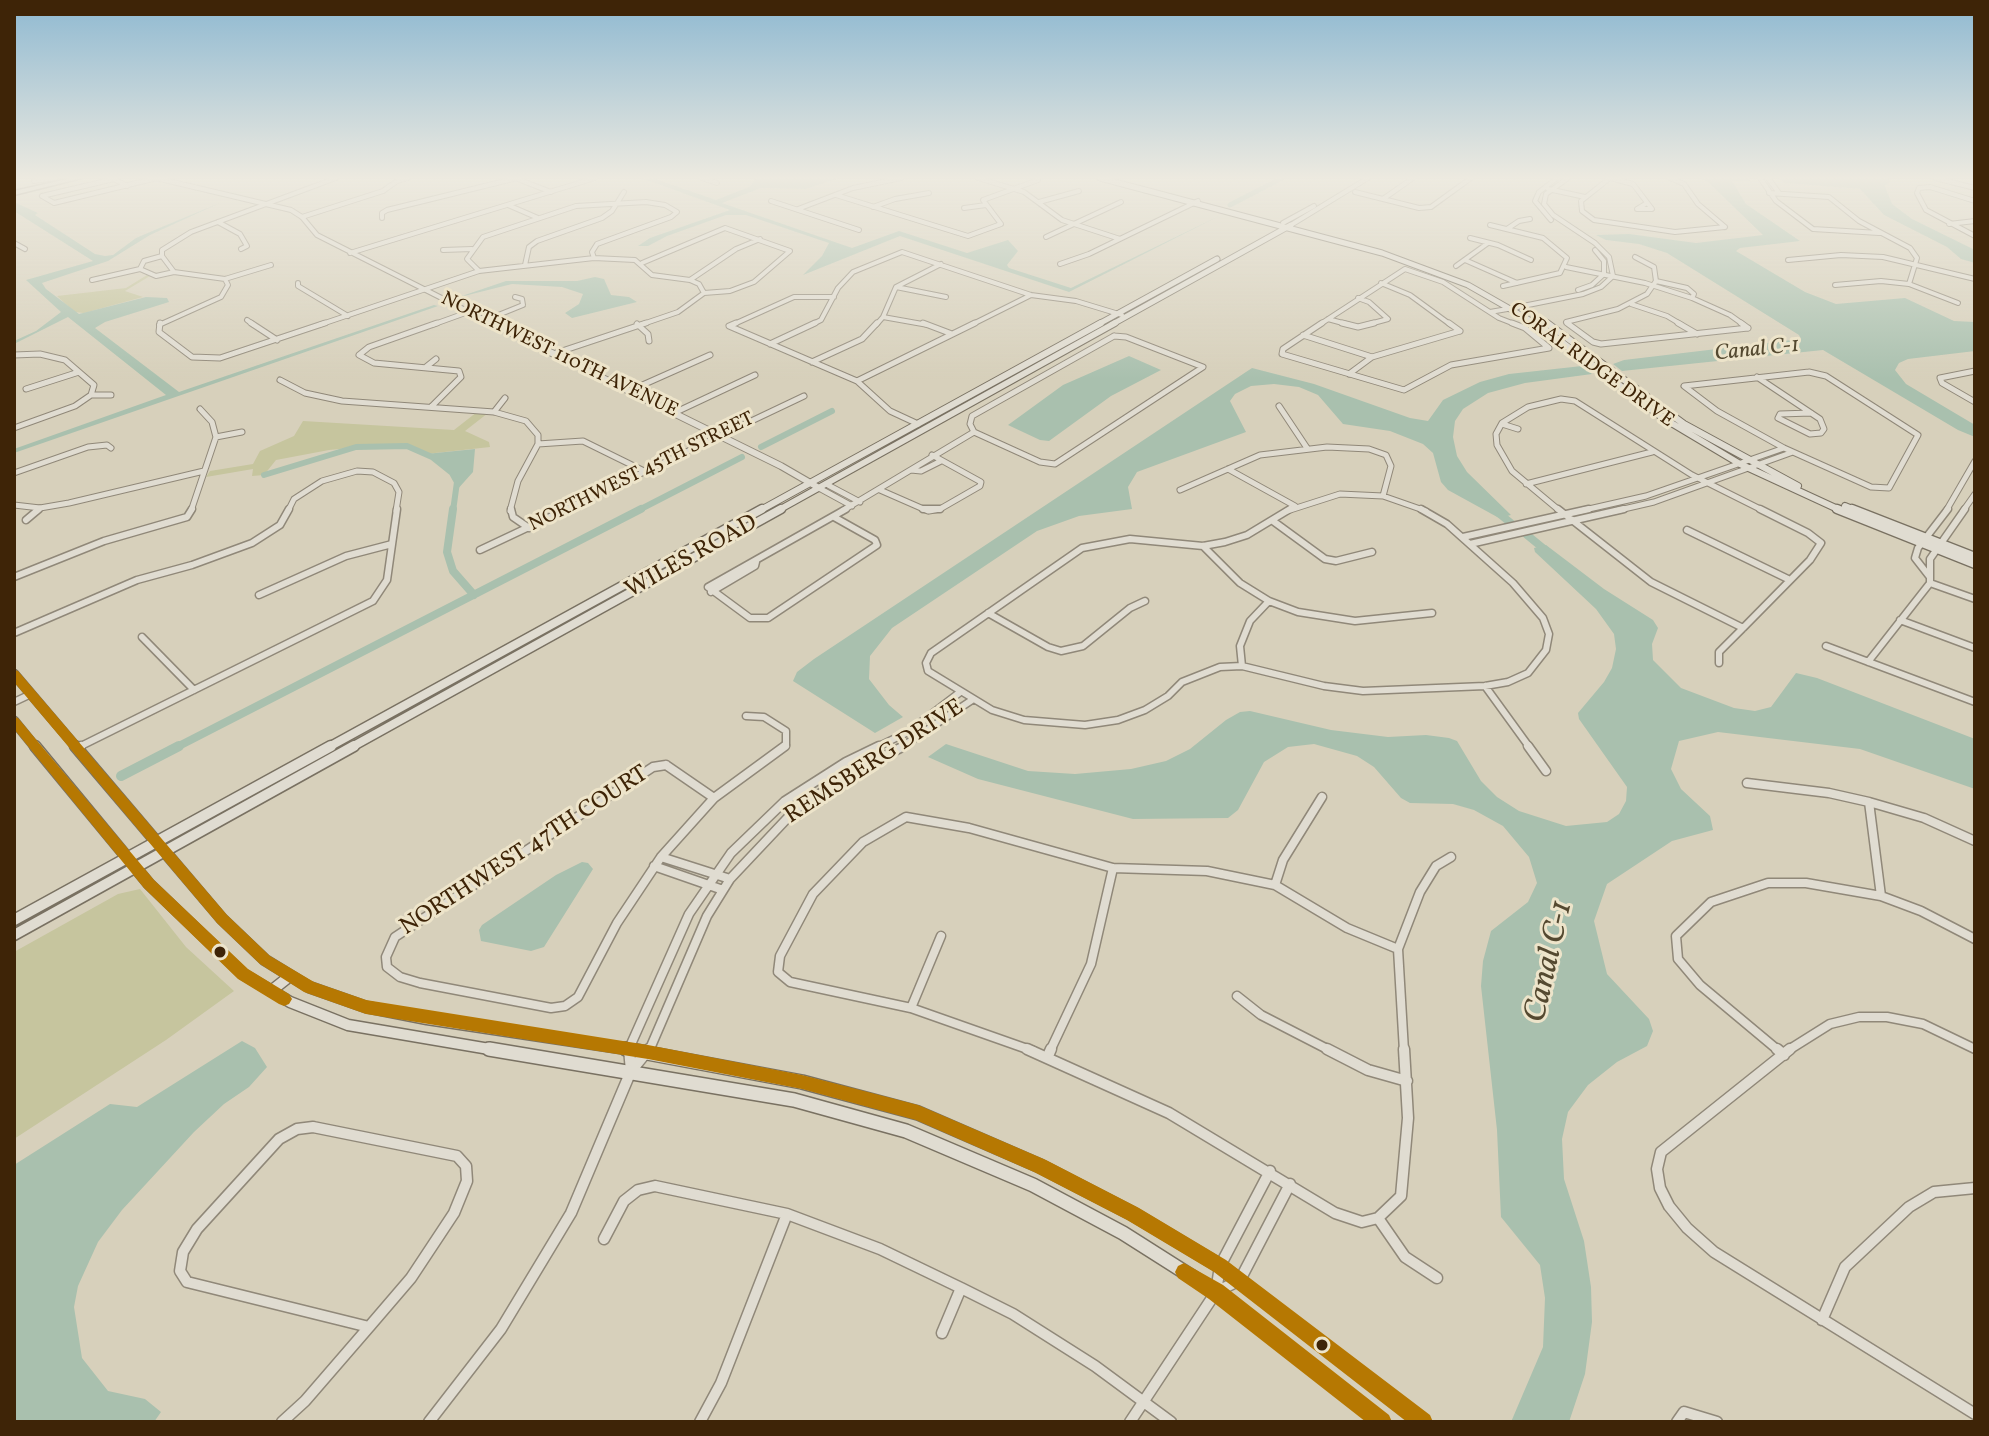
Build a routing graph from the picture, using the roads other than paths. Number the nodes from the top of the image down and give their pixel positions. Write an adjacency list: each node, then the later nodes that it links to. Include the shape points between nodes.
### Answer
1 (18, 245): 22 (street)
2 (168, 245): 27 (street)
3 (246, 245): 23 (street)
4 (335, 245): 26 (street, NORTHWEST 110TH AVENUE)
5 (375, 245): 26 (street)
6 (477, 245): 24 (street)
7 (532, 245): 38 (street)
8 (596, 245): 29 (street)
9 (685, 245): 33 (street)
10 (746, 245): 49 (street)
11 (776, 245): 59 (street, via 790,251 754,282)
12 (1106, 245): 36 (street)
13 (1249, 245): 70 (main road, WILES ROAD)
14 (1252, 245): 73 (main road, WILES ROAD)
15 (1351, 245): 67 (main road, CORAL RIDGE DRIVE, via 1413,263)
16 (1485, 245): 30 (street)
17 (1493, 245): 31 (street)
18 (1553, 245): 40 (street, via 1567,258)
19 (1589, 245): 44 (street, via 1604,261)
20 (1594, 245): 45 (street, via 1609,257)
21 (1904, 245): 34 (street)
22 (25, 249)
23 (241, 249)
24 (472, 249): 25 (street); 42 (street, via 467,259)
25 (443, 250)
26 (349, 253): 58 (street, NORTHWEST 110TH AVENUE)
27 (162, 256): 41 (street, via 144,261); 43 (street)
28 (1635, 257): 53 (street, via 1651,263)
29 (594, 258): 33 (street); 38 (street)
30 (1465, 260): 39 (street); 52 (street)
31 (1531, 260)
32 (1788, 260): 34 (street, via 1854,255)
33 (642, 263): 49 (street, via 652,275)
34 (1916, 263): 47 (street); 54 (street)
35 (941, 264): 57 (street); 60 (street); 62 (street, via 902,252 853,272)
36 (1060, 264)
37 (271, 265): 46 (street)
38 (525, 265): 42 (street)
39 (1456, 266)
40 (1565, 268): 44 (street); 52 (street)
41 (140, 269): 43 (street, via 151,275); 48 (street)
42 (479, 271): 58 (street)
43 (174, 272): 46 (street)
44 (1603, 276): 45 (street); 67 (street, via 1576,291)
45 (1612, 278): 53 (street); 67 (street, via 1583,294)
46 (225, 279): 88 (street, via 228,285 221,297 164,320 157,329 192,357)
47 (1975, 279)
48 (92, 280)
49 (690, 280): 59 (street)
50 (298, 283): 71 (street)
51 (1381, 283): 64 (street); 68 (street, via 1405,269 1443,282); 87 (street, via 1410,295 1460,331)
52 (1519, 283): 56 (street)
53 (1654, 284): 66 (street); 79 (street, via 1730,315 1748,328)
54 (1909, 284): 55 (street); 65 (street)
55 (1835, 285)
56 (1503, 286)
57 (896, 287): 63 (street); 72 (street)
58 (426, 290): 69 (street, NORTHWEST 110TH AVENUE); 71 (street)
59 (704, 293): 77 (street, via 678,312)
60 (1031, 295): 70 (street); 78 (street)
61 (515, 297): 76 (street, via 523,305)
62 (834, 297): 83 (street, via 821,320); 83 (street, via 794,297 729,326)
63 (946, 297)
64 (1358, 298): 74 (street); 74 (street, via 1388,319 1358,327)
65 (1958, 303)
66 (1631, 304): 79 (street); 79 (street, via 1566,320 1597,344)
67 (1515, 306): 68 (street); 131 (main road, CORAL RIDGE DRIVE, via 1663,418)
68 (1488, 311): 95 (street, via 1525,328 1549,348 1451,365 1404,390)
69 (468, 312): 76 (street, NORTHWEST 110TH AVENUE); 92 (street, via 359,355 374,363)
70 (1118, 314): 73 (street); 113 (main road, WILES ROAD)
71 (349, 316): 81 (street)
72 (883, 317): 78 (street, via 918,321); 90 (street, via 862,339)
73 (1126, 317): 119 (main road, WILES ROAD)
74 (1328, 319): 80 (street)
75 (247, 320): 81 (street)
76 (486, 320): 84 (street, NORTHWEST 110TH AVENUE)
77 (637, 324): 82 (street); 84 (street)
78 (952, 334): 99 (street)
79 (1697, 334)
80 (1303, 335): 87 (street); 95 (street, via 1282,354)
81 (277, 340): 88 (street)
82 (649, 341)
83 (770, 344): 90 (street)
84 (553, 354): 101 (street, NORTHWEST 110TH AVENUE)
85 (14, 355): 94 (street, via 55,356)
86 (710, 355): 101 (street)
87 (1372, 357): 95 (street)
88 (208, 359): 91 (street)
89 (436, 359): 92 (street)
90 (812, 362): 99 (street)
91 (203, 366)
92 (426, 367): 108 (street, via 462,374)
93 (1975, 371): 106 (street, via 1940,378)
94 (79, 372): 100 (street); 102 (street, via 94,385)
95 (1349, 374)
96 (755, 375): 111 (street)
97 (1757, 377): 112 (street); 125 (street, via 1684,386); 127 (street, via 1818,373 1918,435 1898,475 1882,489)
98 (280, 380): 108 (street, via 305,393 342,401)
99 (857, 381): 113 (street, via 890,411)
100 (26, 389)
101 (629, 391): 111 (street, NORTHWEST 110TH AVENUE)
102 (91, 395): 103 (street); 115 (street)
103 (111, 395)
104 (804, 396): 121 (street, NORTHWEST 45TH STREET)
105 (505, 398): 110 (street)
106 (1975, 402)
107 (1279, 406): 124 (street)
108 (431, 407): 110 (street)
109 (200, 409): 120 (street)
110 (494, 412): 122 (street, via 526,421 538,435)
111 (674, 413): 121 (street, NORTHWEST 110TH AVENUE)
112 (1811, 413): 112 (street, via 1823,425 1821,433 1803,432 1778,418 1784,413)
113 (918, 424): 119 (main road); 138 (main road, WILES ROAD)
114 (1502, 424): 116 (street); 126 (street, via 1528,407 1575,401); 139 (street, via 1497,445)
115 (14, 428)
116 (1518, 429)
117 (242, 432): 120 (street)
118 (974, 432): 118 (street, via 1048,464 1201,370 1201,364 1114,336 972,416); 128 (street)
119 (917, 433): 138 (main road, WILES ROAD)
120 (216, 437): 134 (street)
121 (721, 437): 135 (street, NORTHWEST 45TH STREET); 138 (street, NORTHWEST 110TH AVENUE)
122 (538, 444): 135 (street, via 583,441); 155 (street, via 518,481 510,511)
123 (111, 448): 136 (street, via 88,447)
124 (1307, 448): 132 (street, via 1260,455); 144 (street, via 1369,449 1386,455 1391,466)
125 (1784, 448): 127 (street); 131 (street)
126 (1652, 452): 137 (street); 139 (street)
127 (1793, 452): 131 (street)
128 (932, 455): 129 (street); 133 (street)
129 (941, 461): 133 (street); 141 (street, via 977,478 980,486 928,511)
130 (1975, 461): 158 (street, via 1954,501)
131 (1749, 465): 137 (street); 140 (street); 158 (main road, CORAL RIDGE DRIVE)
132 (1228, 469): 142 (street); 148 (street)
133 (911, 470): 141 (street)
134 (204, 471): 149 (street); 169 (street, via 187,517 104,541)
135 (644, 471): 155 (street, NORTHWEST 45TH STREET)
136 (14, 473)
137 (1699, 479): 140 (street); 150 (street)
138 (819, 484): 145 (street); 147 (street); 204 (main road, WILES ROAD)
139 (1526, 484): 150 (street)
140 (1709, 485): 154 (street); 170 (street, via 1821,543)
141 (880, 490): 145 (street)
142 (1180, 490)
143 (1975, 494): 162 (street)
144 (1383, 496): 148 (street, via 1340,494); 157 (street, via 1429,512)
145 (860, 502): 147 (street)
146 (14, 505): 149 (street)
147 (852, 506): 151 (street)
148 (1295, 506): 153 (street)
149 (40, 508): 152 (street)
150 (1567, 515): 154 (street); 157 (street)
151 (834, 517): 151 (street, via 756,560 755,566 711,592 750,618 759,620 782,609 877,545)
152 (26, 520)
153 (1273, 521): 161 (street, via 1247,535); 164 (street, via 1325,559)
154 (1576, 522): 160 (street); 179 (street, via 1651,582)
155 (529, 528): 163 (street, NORTHWEST 45TH STREET)
156 (1687, 530): 170 (street)
157 (1463, 537): 160 (street)
158 (1923, 540): 162 (main road, CORAL RIDGE DRIVE); 166 (street)
159 (392, 544): 172 (street, via 346,556); 180 (street, via 399,492 383,476 357,471 305,490 280,525 252,543 137,580); 189 (street, via 387,580 377,598)
160 (1470, 544): 188 (street, via 1531,602 1549,634 1546,650 1528,673)
161 (1203, 546): 175 (street, via 1240,583); 176 (street, via 1130,539 1082,548)
162 (1938, 546): 165 (main road, CORAL RIDGE DRIVE); 167 (street); 168 (main road, CORAL RIDGE DRIVE)
163 (480, 550)
164 (1372, 552)
165 (1975, 557)
166 (1915, 558): 167 (street); 171 (street)
167 (1929, 562): 171 (street)
168 (1975, 564)
169 (14, 577)
170 (1790, 580): 179 (street)
171 (1930, 580): 173 (street); 178 (street)
172 (259, 595)
173 (1975, 599)
174 (1145, 601): 176 (street, via 1083,646 1061,651)
175 (1269, 601): 177 (street, via 1355,621); 186 (street, via 1250,621 1240,646)
176 (988, 613): 190 (street, via 931,653 926,663 928,671)
177 (1432, 613)
178 (1900, 620): 183 (street); 184 (street)
179 (1743, 628): 185 (street, via 1719,652)
180 (14, 633)
181 (142, 637): 189 (street)
182 (1826, 646): 184 (street)
183 (1975, 648)
184 (1868, 662): 194 (street)
185 (1719, 663)
186 (1242, 666): 188 (street, via 1363,691); 192 (street, via 1201,672 1145,710 1085,725 1024,720)
187 (14, 674): 191 (main road)
188 (1485, 686): 198 (street)
189 (194, 690): 197 (street)
190 (959, 693): 192 (street); 210 (street, REMSBERG DRIVE, via 908,732 846,762 785,801)
191 (31, 694): 193 (street); 197 (main road)
192 (972, 700): 211 (street, REMSBERG DRIVE, via 916,740 796,809)
193 (14, 702)
194 (1975, 702)
195 (746, 716): 201 (street, via 764,717 786,731 786,745)
196 (14, 721): 207 (main road)
197 (77, 748): 204 (main road)
198 (1546, 771)
199 (1747, 783): 202 (street)
200 (1322, 797): 213 (street, via 1283,860)
201 (714, 798): 205 (street); 208 (street, NORTHWEST 47TH COURT, via 675,769 653,767 395,937 387,967 420,983 551,1008 565,1006 587,983)
202 (1869, 802): 203 (street); 215 (street)
203 (1975, 841)
204 (162, 846): 207 (main road, WILES ROAD); 221 (main road, via 222,919)
205 (661, 857): 208 (street); 210 (street)
206 (1451, 857): 220 (street, via 1436,866 1420,892)
207 (132, 863): 216 (main road, WILES ROAD); 217 (main road, WILES ROAD); 222 (main road, via 243,974)
208 (654, 866): 212 (street)
209 (1113, 868): 213 (street, via 1207,871); 224 (street, via 969,828 906,817 863,842 813,894 780,956 778,972 790,982); 229 (street, via 1091,964)
210 (714, 874): 211 (street); 212 (street, REMSBERG DRIVE)
211 (730, 879): 214 (street, REMSBERG DRIVE)
212 (707, 885): 214 (street); 226 (street, REMSBERG DRIVE)
213 (1275, 885): 220 (street, via 1355,932)
214 (723, 890): 227 (street, REMSBERG DRIVE)
215 (1881, 896): 219 (street); 228 (street, via 1806,883 1768,883 1711,902 1676,936 1678,959 1700,985)
216 (14, 920)
217 (14, 935)
218 (941, 936): 224 (street)
219 (1975, 939)
220 (1398, 949): 231 (street)
221 (290, 976): 222 (main road); 226 (main road, via 366,1007)
222 (271, 991): 230 (main road, via 348,1025)
223 (1237, 996): 231 (street, via 1261,1015 1368,1070)
224 (911, 1008): 229 (street)
225 (1975, 1049): 228 (street, via 1923,1024 1859,1017 1818,1031)
226 (628, 1050): 227 (main road); 230 (street)
227 (648, 1052): 230 (street, REMSBERG DRIVE); 238 (main road, via 802,1082 918,1113 1040,1166)
228 (1784, 1055): 243 (street, via 1678,1136 1661,1152 1657,1169 1660,1188 1687,1228 1714,1252)
229 (1048, 1056): 232 (street, via 1169,1113)
230 (631, 1071): 242 (main road, via 794,1100 906,1131 1033,1185); 249 (street, REMSBERG DRIVE, via 571,1213 501,1329)
231 (1407, 1081): 236 (street, via 1401,1196)
232 (1270, 1171): 233 (street); 238 (street)
233 (1290, 1184): 236 (street, via 1335,1213 1362,1222); 240 (street)
234 (1975, 1188): 243 (street, via 1934,1192 1909,1207 1845,1267)
235 (787, 1214): 237 (street, via 655,1186 624,1201); 241 (street, via 880,1249); 250 (street, via 721,1383)
236 (1378, 1218): 239 (street, via 1405,1257)
237 (604, 1239)
238 (1220, 1266): 240 (main road); 242 (street)
239 (1437, 1278)
240 (1240, 1280): 242 (street); 254 (main road)
241 (961, 1288): 245 (street); 246 (street, via 1013,1314)
242 (1216, 1292): 246 (street); 253 (main road)
243 (1822, 1320): 247 (street)
244 (369, 1327): 244 (street, via 411,1278 454,1213 467,1181 466,1166 457,1156 313,1127 297,1129 279,1139 197,1229 183,1252 180,1271 187,1282); 248 (street)
245 (942, 1333)
246 (1145, 1401): 251 (street); 252 (street)
247 (1975, 1414)
248 (282, 1422)
249 (429, 1422)
250 (700, 1422)
251 (1130, 1422)
252 (1171, 1422)
253 (1382, 1422)
254 (1423, 1422)
255 (1677, 1422): 256 (street, via 1684,1412)
256 (1717, 1422)

